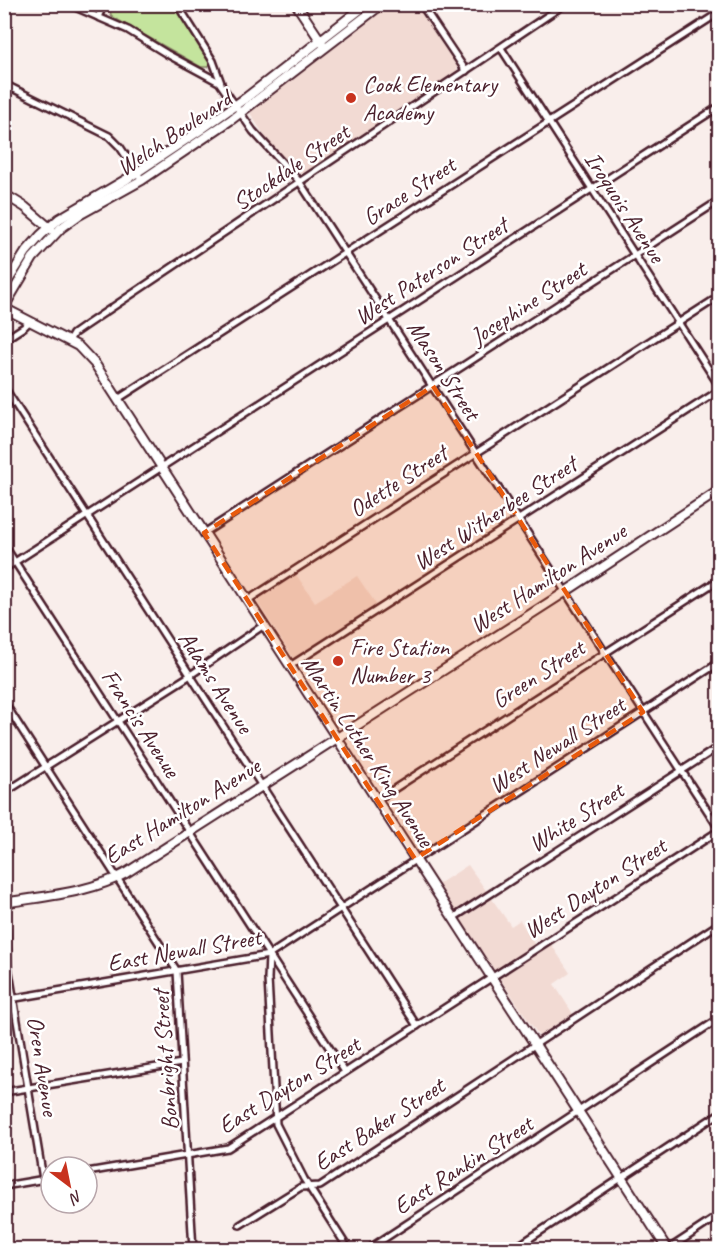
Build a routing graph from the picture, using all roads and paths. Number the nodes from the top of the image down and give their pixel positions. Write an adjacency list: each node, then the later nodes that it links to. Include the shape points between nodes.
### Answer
1 (68, 4): 11 (street, Mason Street)
2 (104, 4): 11 (street)
3 (177, 4): 15 (street, via 213,61)
4 (296, 4): 12 (street)
5 (367, 4): 12 (street, Welch Boulevard)
6 (382, 4): 12 (street, Welch Boulevard)
7 (421, 4): 14 (street)
8 (565, 4): 13 (street, Stockdale Street)
9 (715, 4): 10 (street)
10 (720, 11): 19 (street, Grace Street)
11 (98, 17): 15 (street, Mason Street)
12 (323, 43): 18 (street, Welch Boulevard)
13 (501, 48): 14 (street, Stockdale Street); 19 (street, Iroquois Avenue)
14 (466, 71): 21 (street, Stockdale Street)
15 (220, 83): 18 (street, Mason Street)
16 (4, 84): 20 (street, via 109,136)
17 (720, 106): 22 (street, West Paterson Street)
18 (238, 109): 20 (street, Welch Boulevard); 21 (street, Mason Street, via 261,141)
19 (548, 122): 22 (street, Iroquois Avenue); 26 (street, Grace Street)
20 (139, 176): 25 (street, Welch Boulevard, via 74,208)
21 (300, 182): 26 (street, Mason Street); 35 (street, Stockdale Street, via 83,327)
22 (592, 189): 27 (street, Iroquois Avenue); 31 (street, West Paterson Street)
23 (4, 195): 25 (street)
24 (720, 201): 27 (street, Josephine Street)
25 (52, 230): 28 (street, Welch Boulevard, via 23,256); 30 (street, Welch Boulevard)
26 (347, 252): 31 (street, Mason Street); 39 (street, Grace Street)
27 (635, 255): 33 (street, Iroquois Avenue); 36 (street, Josephine Street)
28 (4, 287)
29 (720, 296): 33 (street, Odette Street)
30 (4, 307): 32 (street, Martin Luther King Avenue)
31 (390, 319): 36 (street, Mason Street); 41 (street, West Paterson Street)
32 (30, 321): 34 (street); 35 (street, Martin Luther King Avenue)
33 (678, 322): 38 (street, Iroquois Avenue); 40 (street, Odette Street)
34 (4, 340)
35 (69, 341): 39 (street, Martin Luther King Avenue, via 89,356)
36 (433, 386): 40 (street, Mason Street); 45 (street, Josephine Street)
37 (4, 387): 43 (street, Adams Avenue)
38 (720, 388): 44 (street, West Witherbee Street)
39 (118, 399): 41 (street, Martin Luther King Avenue)
40 (476, 453): 44 (street, Mason Street); 51 (street, Odette Street)
41 (161, 466): 43 (street, West Paterson Street); 45 (street, Martin Luther King Avenue)
42 (720, 490): 50 (street, West Hamilton Avenue)
43 (87, 516): 47 (street, West Paterson Street); 56 (street, Adams Avenue)
44 (519, 519): 50 (street, Mason Street); 55 (street, West Witherbee Street)
45 (204, 533): 51 (street, Martin Luther King Avenue)
46 (4, 545): 47 (street, Francis Avenue)
47 (16, 562): 48 (street, West Paterson Street); 59 (street, Francis Avenue)
48 (4, 569)
49 (720, 579): 53 (street, Green Street)
50 (565, 591): 53 (street, Mason Street); 60 (street, West Hamilton Avenue)
51 (248, 600): 52 (street, Martin Luther King Avenue)
52 (264, 625): 55 (street, Martin Luther King Avenue); 56 (street)
53 (605, 653): 58 (street, Mason Street); 66 (street, Green Street)
54 (720, 662): 58 (street, West Newall Street)
55 (291, 666): 60 (street, Martin Luther King Avenue)
56 (190, 675): 59 (street); 64 (street, Adams Avenue)
57 (4, 702): 62 (street, Bonbright Street)
58 (643, 712): 63 (street, Mason Street); 69 (street, West Newall Street)
59 (119, 721): 62 (street); 68 (street, Francis Avenue)
60 (336, 737): 64 (street, East Hamilton Avenue); 66 (street, Martin Luther King Avenue)
61 (720, 746): 63 (street, White Street)
62 (46, 767): 65 (street); 70 (street, Bonbright Street)
63 (681, 771): 67 (street, Mason Street); 74 (street, White Street)
64 (261, 786): 68 (street, East Hamilton Avenue); 73 (street, Adams Avenue)
65 (4, 793)
66 (377, 800): 69 (street, Martin Luther King Avenue)
67 (719, 830): 78 (street, West Dayton Street)
68 (190, 832): 70 (street, East Hamilton Avenue); 76 (street, Francis Avenue)
69 (415, 859): 73 (street, East Newall Street); 74 (street, Martin Luther King Avenue)
70 (117, 877): 72 (street, East Hamilton Avenue, via 82,889); 77 (street, Bonbright Street)
71 (4, 887): 72 (street, Oren Avenue)
72 (5, 903): 79 (street, Oren Avenue)
73 (341, 908): 76 (street, East Newall Street); 82 (street, Adams Avenue)
74 (453, 918): 78 (street, Martin Luther King Avenue)
75 (720, 923): 83 (street, East Baker Street)
76 (269, 956): 77 (street, East Newall Street); 85 (street, Francis Avenue); 90 (street)
77 (177, 971): 79 (street, East Newall Street); 84 (street, Bonbright Street)
78 (491, 977): 82 (street, East Dayton Street); 83 (street, Martin Luther King Avenue)
79 (14, 998): 80 (street, East Newall Street); 86 (street, Oren Avenue)
80 (4, 1000)
81 (720, 1018): 88 (street, East Rankin Street)
82 (417, 1026): 85 (street, East Dayton Street)
83 (534, 1044): 88 (street, Martin Luther King Avenue); 97 (street, East Baker Street, via 320,1186)
84 (182, 1063): 86 (street); 92 (street, Bonbright Street)
85 (345, 1072): 90 (street, East Dayton Street)
86 (28, 1089): 87 (street); 91 (street, Oren Avenue)
87 (4, 1092)
88 (578, 1110): 94 (street, Martin Luther King Avenue); 104 (street, East Rankin Street)
89 (720, 1113): 94 (street)
90 (276, 1117): 92 (street, East Dayton Street, via 228,1148); 97 (street, via 276,1124)
91 (40, 1155)
92 (189, 1155): 93 (street, East Dayton Street); 100 (street, Bonbright Street)
93 (99, 1170)
94 (621, 1177): 101 (street, Martin Luther King Avenue); 105 (street)
95 (39, 1180): 96 (street)
96 (4, 1186)
97 (310, 1187): 99 (street, East Baker Street, via 301,1187); 103 (street)
98 (720, 1215): 101 (street)
99 (240, 1225)
100 (193, 1249): 102 (street)
101 (668, 1249)
102 (181, 1250)
103 (349, 1250)
104 (367, 1250)
105 (512, 1250)

